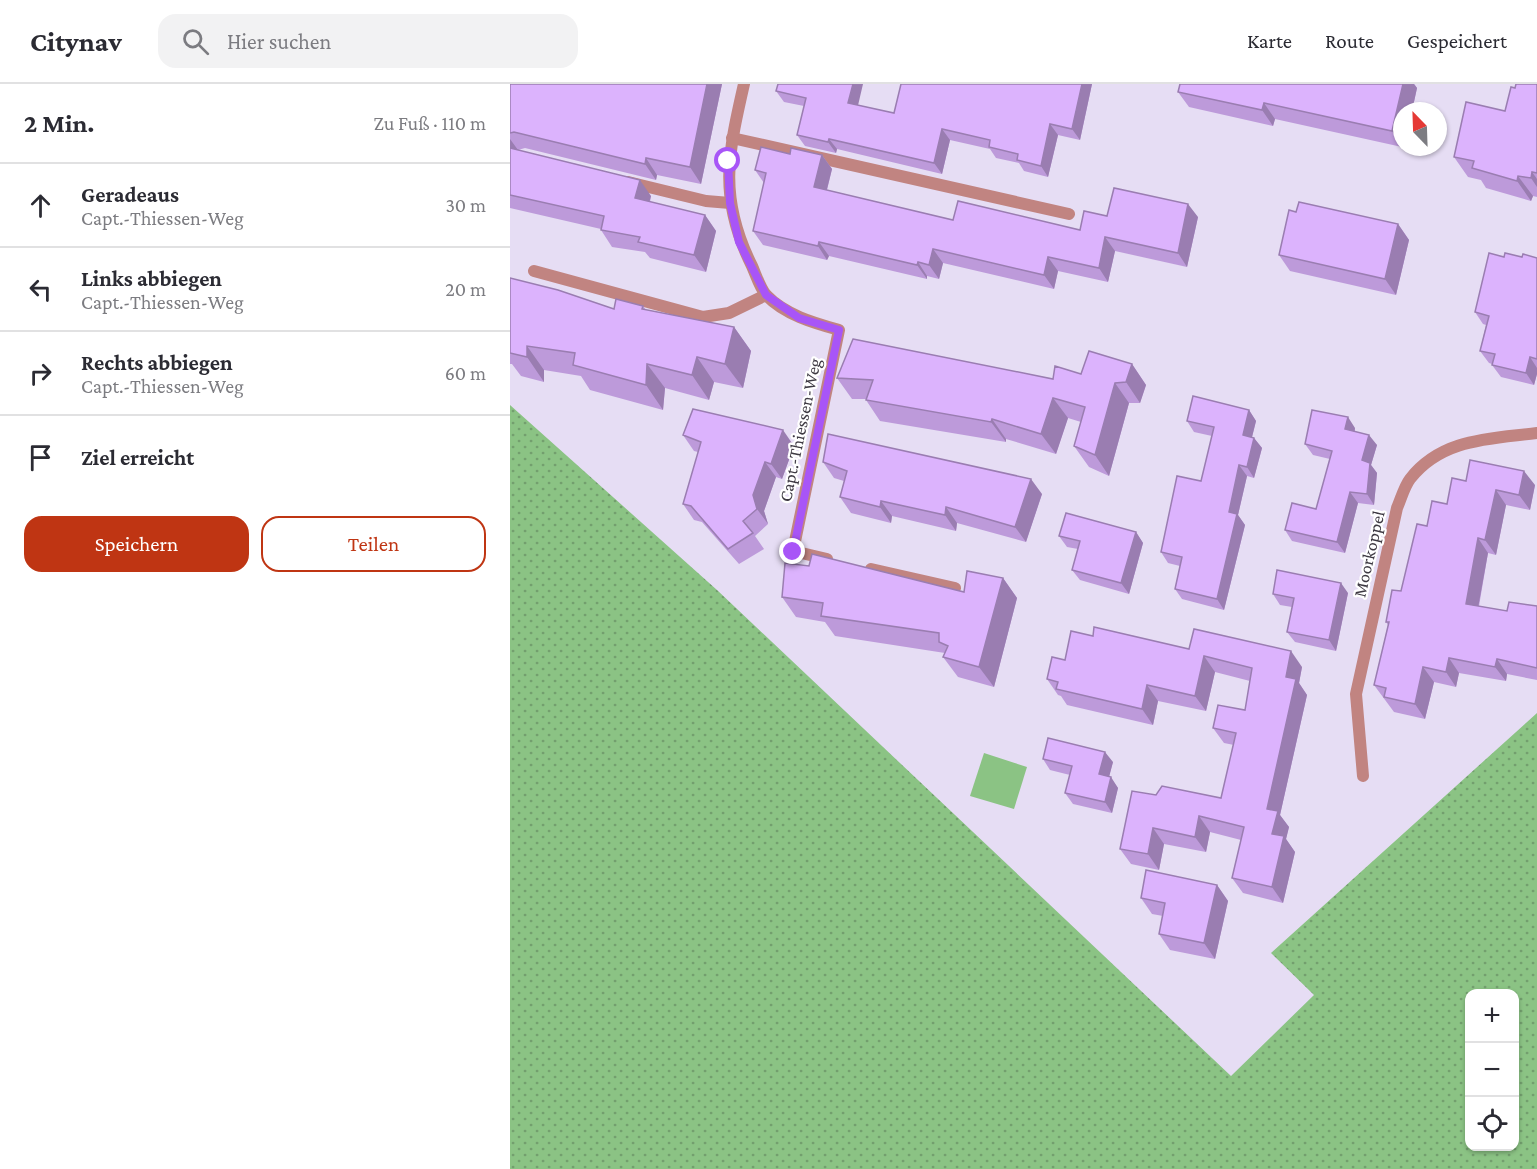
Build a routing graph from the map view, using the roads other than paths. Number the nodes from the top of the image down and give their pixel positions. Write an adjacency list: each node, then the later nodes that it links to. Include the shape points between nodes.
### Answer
1 (744, 84): 2 (street, Capt.-Thiessen-Weg)
2 (732, 138): 4 (street, Capt.-Thiessen-Weg, via 728,161); 5 (street)
3 (614, 179): 4 (street)
4 (730, 203): 7 (street, Capt.-Thiessen-Weg, via 739,242)
5 (1070, 214)
6 (534, 271): 7 (street, via 704,317 729,314)
7 (766, 295): 9 (street, Capt.-Thiessen-Weg, via 799,318 839,330 793,552)
8 (1537, 433): 12 (street, Moorkoppel, via 1458,444 1435,456 1410,479 1397,508 1356,694)
9 (840, 562)
10 (863, 567): 11 (street)
11 (956, 588)
12 (1363, 776)

